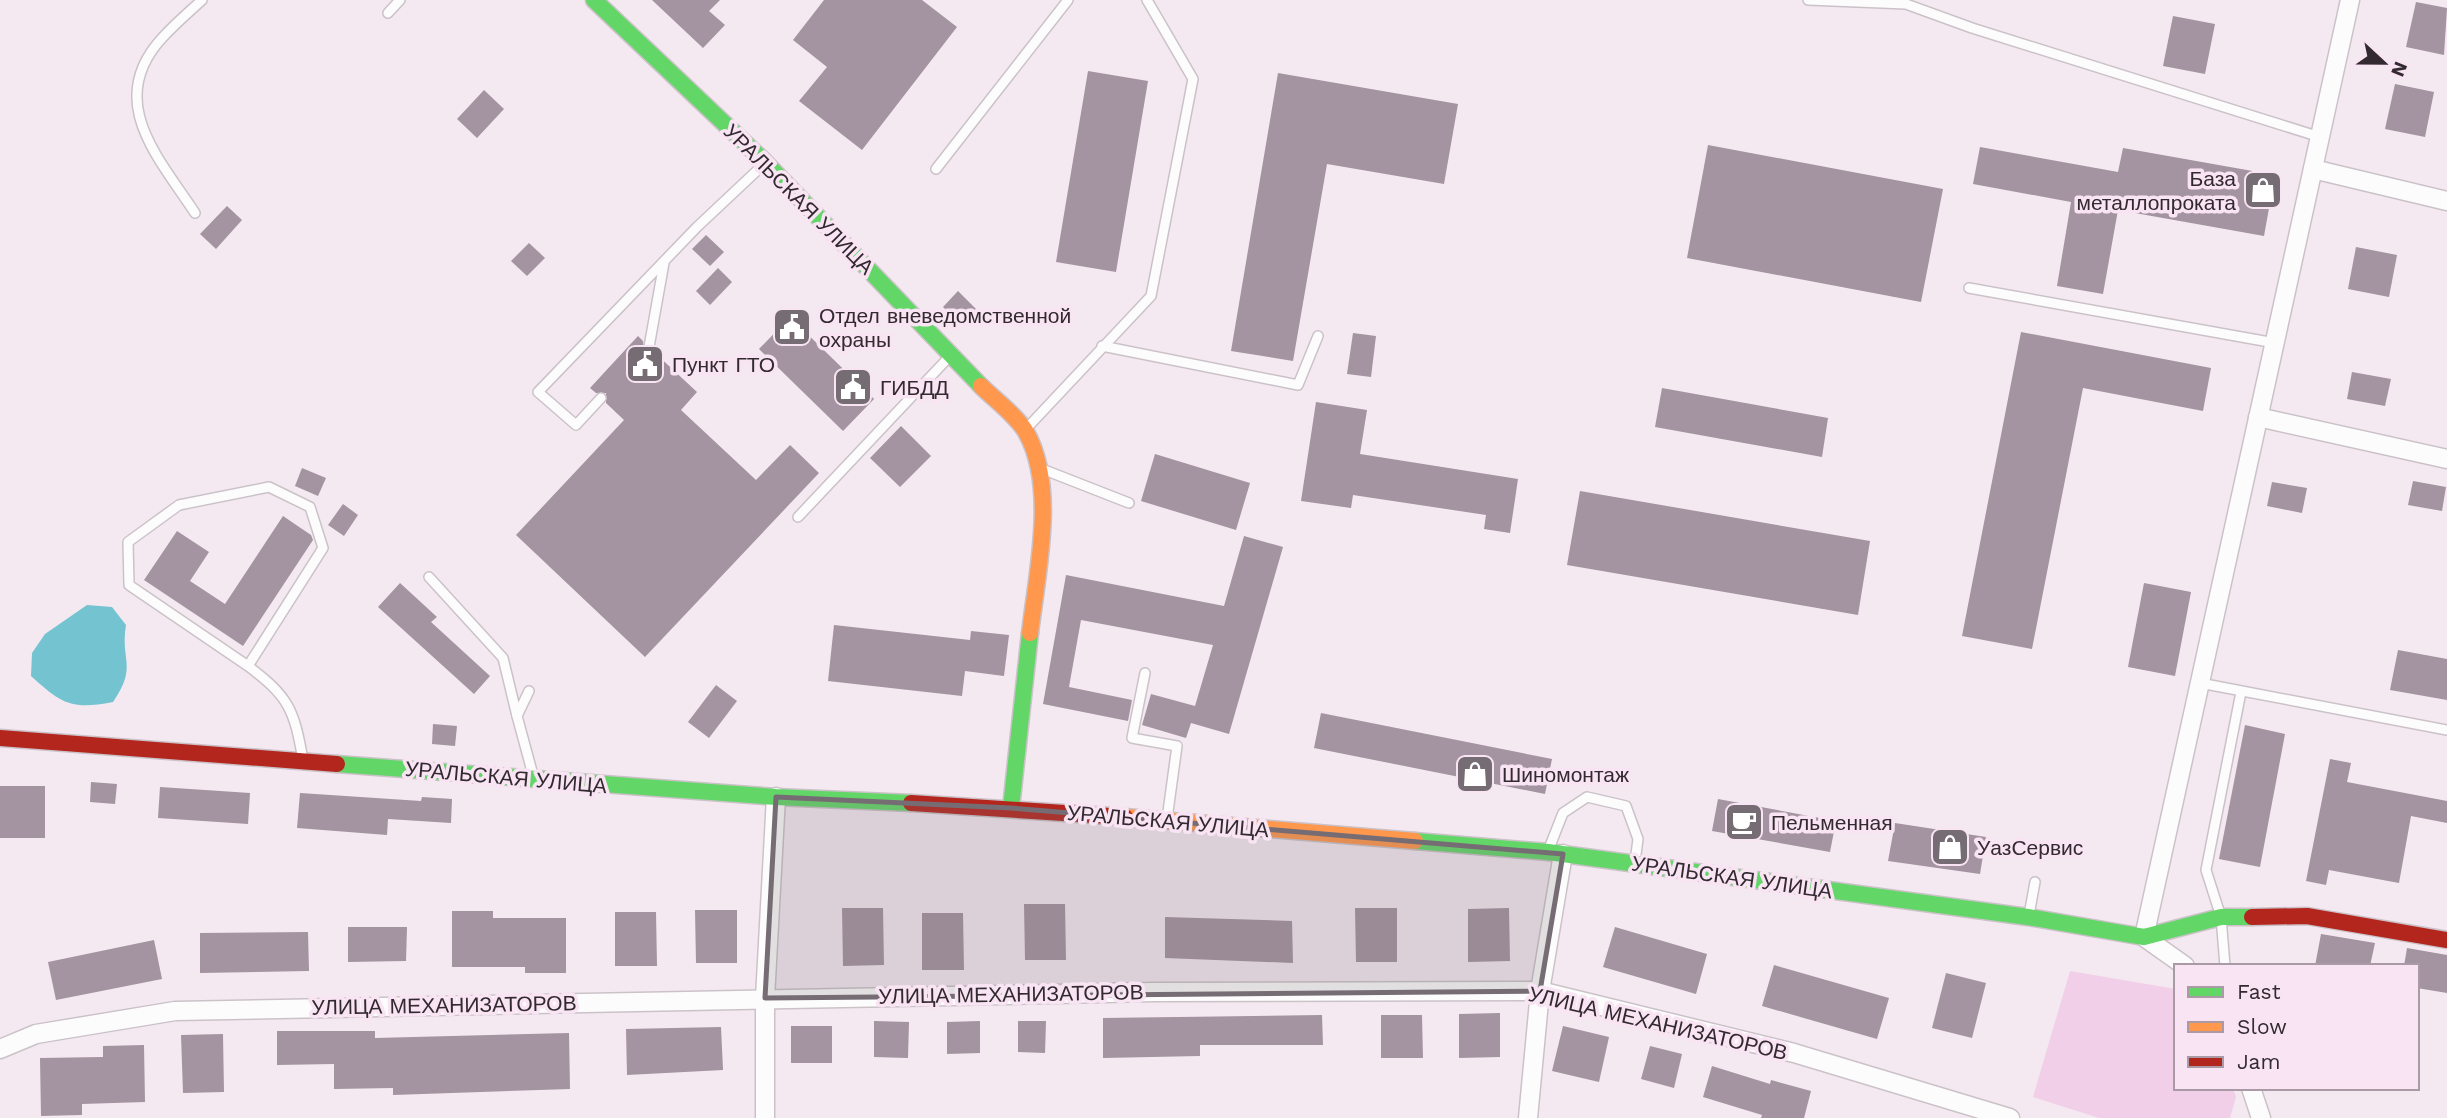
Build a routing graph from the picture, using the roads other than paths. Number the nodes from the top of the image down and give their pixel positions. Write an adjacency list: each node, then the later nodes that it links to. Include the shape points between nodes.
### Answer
1 (202, 0): 14 (lane, via 161,38 136,81 135,102 146,140)
2 (400, 0): 8 (lane)
3 (594, 0): 10 (street, УРАЛЬСКАЯ УЛИЦА)
4 (1068, 0): 11 (lane)
5 (1147, 0): 20 (lane, via 1194,79 1151,296)
6 (1808, 0): 9 (lane, via 1906,4)
7 (2350, 0): 9 (street)
8 (388, 13)
9 (2320, 137): 12 (street)
10 (765, 162): 15 (lane); 21 (street, УРАЛЬСКАЯ УЛИЦА)
11 (936, 169)
12 (2313, 169): 13 (street); 18 (street)
13 (2447, 201)
14 (195, 213)
15 (665, 261): 19 (lane); 22 (lane, via 538,392 576,425)
16 (1969, 288): 18 (lane)
17 (1318, 336): 20 (lane, via 1298,385)
18 (2274, 343): 23 (street)
19 (649, 346)
20 (1102, 346): 24 (lane)
21 (951, 354): 24 (street, УРАЛЬСКАЯ УЛИЦА); 28 (lane)
22 (601, 398)
23 (2258, 417): 25 (street); 32 (street)
24 (1025, 431): 26 (street, УРАЛЬСКАЯ УЛИЦА)
25 (2447, 458)
26 (1040, 469): 27 (lane); 41 (street, УРАЛЬСКАЯ УЛИЦА, via 1042,530)
27 (1129, 503)
28 (798, 517)
29 (429, 577): 35 (lane, via 502,658)
30 (248, 666): 30 (lane, via 129,585 128,542 179,505 269,487 310,506 323,548); 38 (lane, via 276,688 295,717)
31 (1145, 673): 42 (lane, via 1132,738 1177,746)
32 (2200, 683): 34 (lane); 48 (street)
33 (529, 691): 35 (lane)
34 (2241, 692): 36 (lane); 47 (lane, via 2206,870)
35 (517, 716): 39 (lane)
36 (2447, 730)
37 (0, 738): 38 (street, УРАЛЬСКАЯ УЛИЦА)
38 (303, 760): 39 (street, УРАЛЬСКАЯ УЛИЦА)
39 (534, 779): 40 (street, УРАЛЬСКАЯ УЛИЦА)
40 (776, 797): 41 (street, УРАЛЬСКАЯ УЛИЦА); 53 (street)
41 (1012, 808): 42 (street, УРАЛЬСКАЯ УЛИЦА)
42 (1167, 821): 43 (street, УРАЛЬСКАЯ УЛИЦА)
43 (1555, 853): 44 (street, УРАЛЬСКАЯ УЛИЦА); 44 (lane, via 1563,813 1587,797 1626,806 1639,839); 52 (street)
44 (1634, 863): 46 (street, УРАЛЬСКАЯ УЛИЦА)
45 (2035, 882): 46 (lane)
46 (2028, 917): 48 (street, УРАЛЬСКАЯ УЛИЦА)
47 (2221, 917): 48 (street, УРАЛЬСКАЯ УЛИЦА); 49 (street, УРАЛЬСКАЯ УЛИЦА, via 2307,916); 51 (lane)
48 (2144, 937): 50 (street)
49 (2447, 940)
50 (2182, 964)
51 (2225, 964)
52 (1540, 991): 53 (street, УЛИЦА МЕХАНИЗАТОРОВ); 57 (street); 58 (street, УЛИЦА МЕХАНИЗАТОРОВ, via 1794,1053)
53 (765, 999): 54 (street, УЛИЦА МЕХАНИЗАТОРОВ, via 176,1011 36,1034); 56 (street)
54 (0, 1049)
55 (2252, 1090): 59 (street)
56 (765, 1118)
57 (1528, 1118)
58 (2010, 1118)
59 (2261, 1118)

